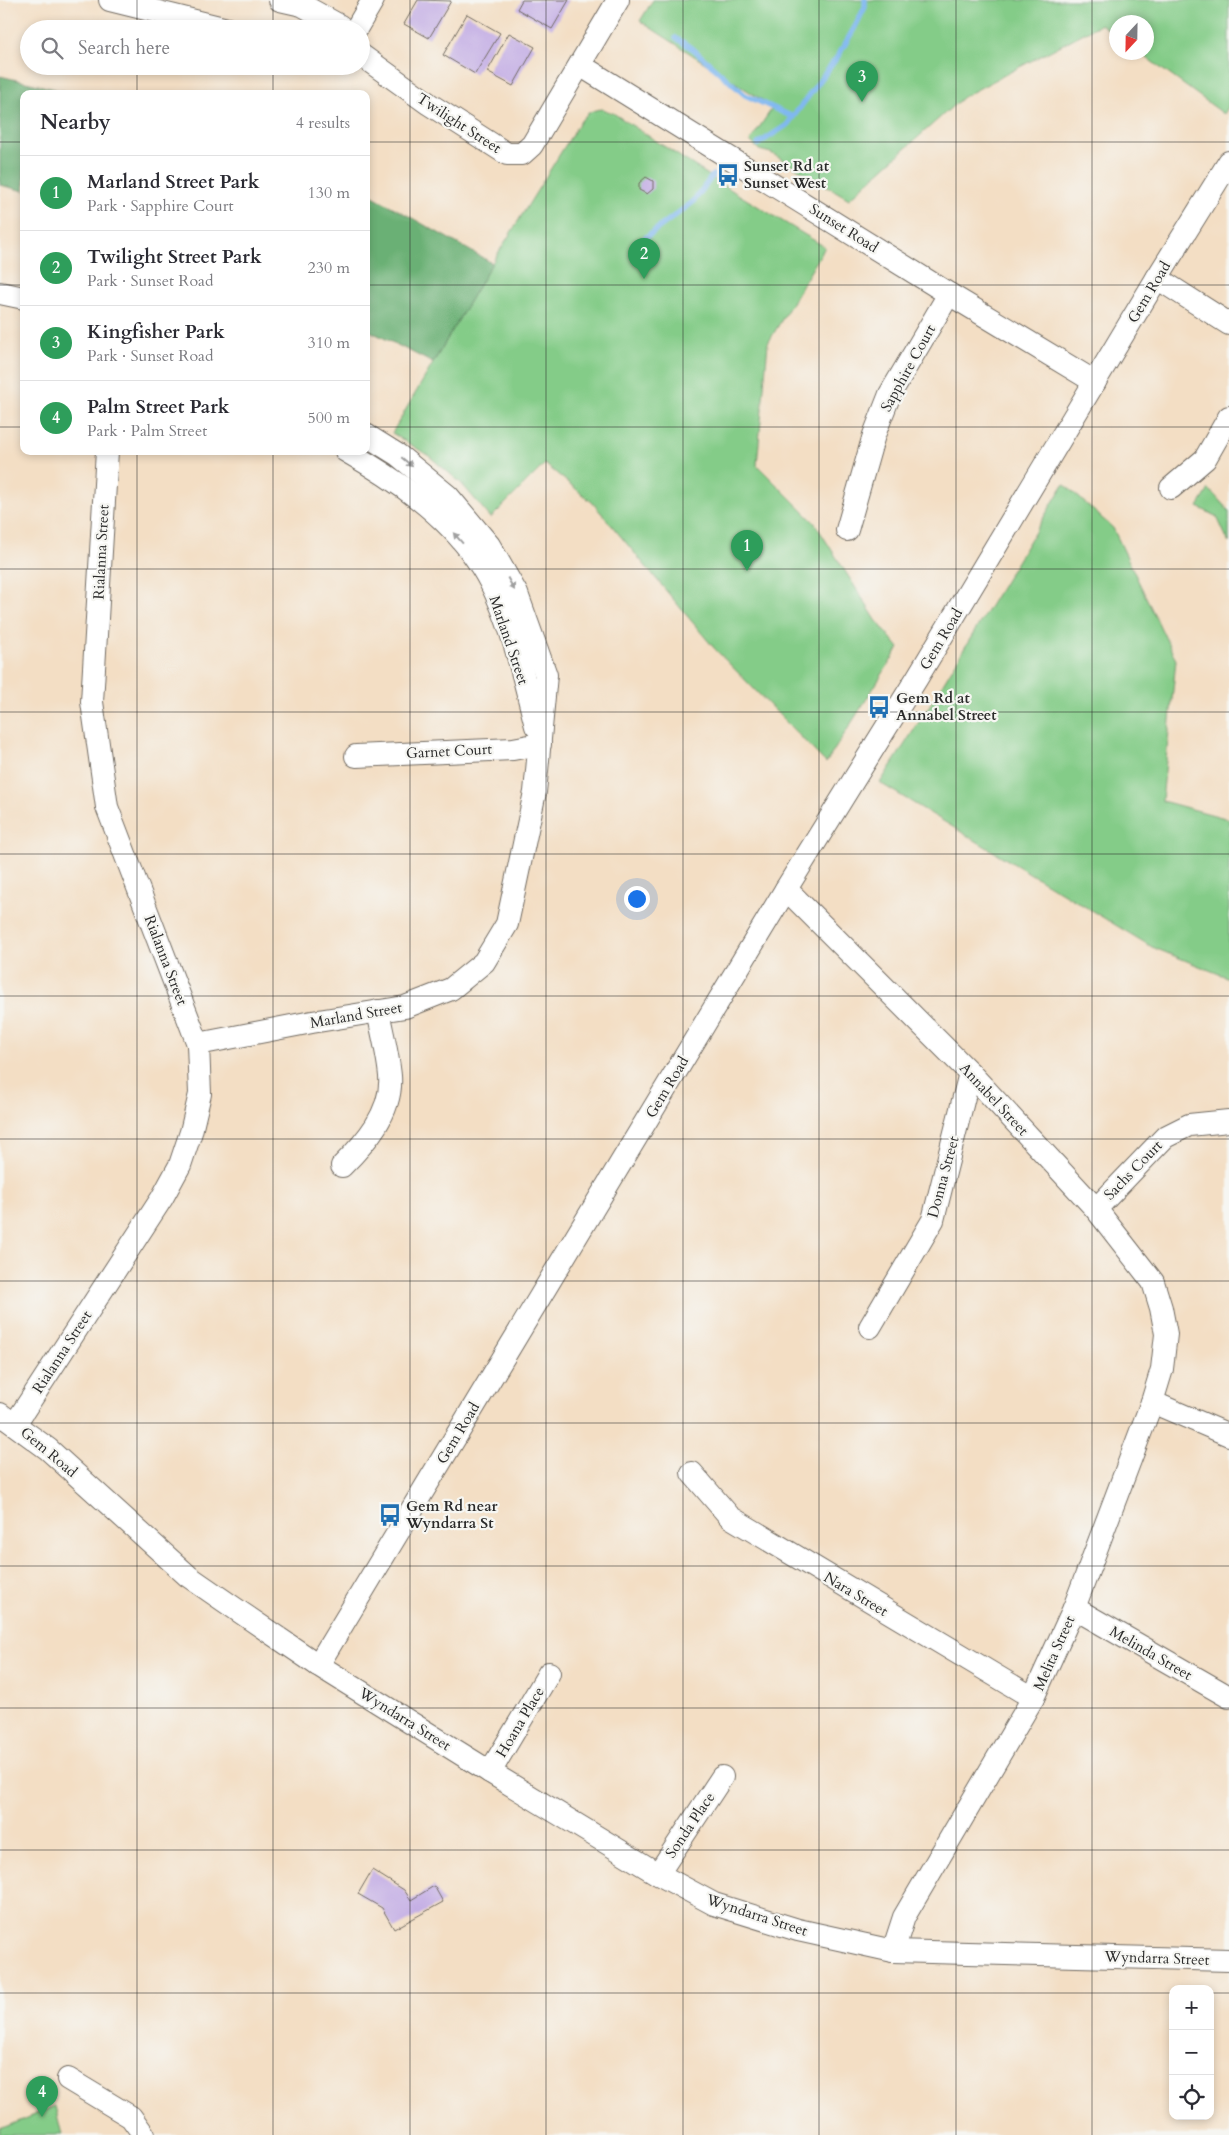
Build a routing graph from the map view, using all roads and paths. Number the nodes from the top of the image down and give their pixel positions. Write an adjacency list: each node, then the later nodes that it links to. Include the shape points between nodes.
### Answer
1 (110, 0): 5 (street)
2 (280, 0): 6 (street, via 302,5)
3 (372, 0): 7 (street)
4 (618, 0): 9 (street)
5 (191, 20)
6 (329, 20)
7 (361, 20)
8 (370, 61): 9 (street, Twilight Street, via 429,104 507,154 522,154 532,145)
9 (580, 65): 13 (street, Sunset Road)
10 (1229, 162): 11 (street, Gem Road)
11 (1156, 278): 15 (street); 16 (street, Gem Road)
12 (0, 293): 14 (street)
13 (949, 294): 16 (street, Sunset Road); 22 (street, Sapphire Court, via 890,394 874,435)
14 (20, 297)
15 (1229, 324)
16 (1095, 382): 25 (street, Gem Road)
17 (1229, 417): 21 (street, via 1204,459)
18 (370, 438): 23 (street, Marland Street, one-way to 23, via 398,455 448,496 489,545 517,594 546,675)
19 (107, 455): 27 (street, Rialanna Street, via 92,702 107,807)
20 (353, 455): 23 (street, Marland Street, one-way to 20, via 502,609 478,561 436,514 384,473)
21 (1171, 488)
22 (847, 530)
23 (540, 744): 24 (street, Garnet Court); 26 (street, Marland Street, via 535,792 507,924 484,962 451,989 405,1007)
24 (356, 756)
25 (786, 889): 28 (street, Annabel Street); 39 (street, Gem Road)
26 (378, 1011): 27 (street, Marland Street); 30 (street, via 390,1078 385,1102 377,1125)
27 (198, 1044): 35 (street, Rialanna Street, via 200,1094 180,1165 162,1198)
28 (970, 1073): 31 (street, Annabel Street); 32 (street, Donna Street, via 933,1220)
29 (1229, 1121): 31 (street, Sachs Court, via 1189,1125 1165,1136)
30 (342, 1166)
31 (1096, 1208): 33 (street, Annabel Street, via 1153,1282)
32 (870, 1327)
33 (1166, 1334): 34 (street, Melita Street, via 1162,1369)
34 (1152, 1402): 36 (street); 38 (street, Melita Street)
35 (8, 1419): 39 (street, Gem Road, via 48,1449 188,1576)
36 (1229, 1435)
37 (692, 1473): 42 (street, Nara Street, via 730,1517)
38 (1074, 1608): 41 (street, Melinda Street); 42 (street, Melita Street)
39 (318, 1665): 43 (street, Wyndarra Street)
40 (549, 1673): 43 (street, Hoana Place)
41 (1229, 1697)
42 (1034, 1698): 46 (street, Melita Street, via 904,1917)
43 (490, 1772): 45 (street, Wyndarra Street)
44 (722, 1777): 45 (street, Sonda Place)
45 (658, 1874): 46 (street, Wyndarra Street, via 714,1904 798,1930)
46 (893, 1952): 47 (street, Wyndarra Street)
47 (1229, 1960)
48 (68, 2079): 49 (street, via 131,2117)
49 (144, 2135)

